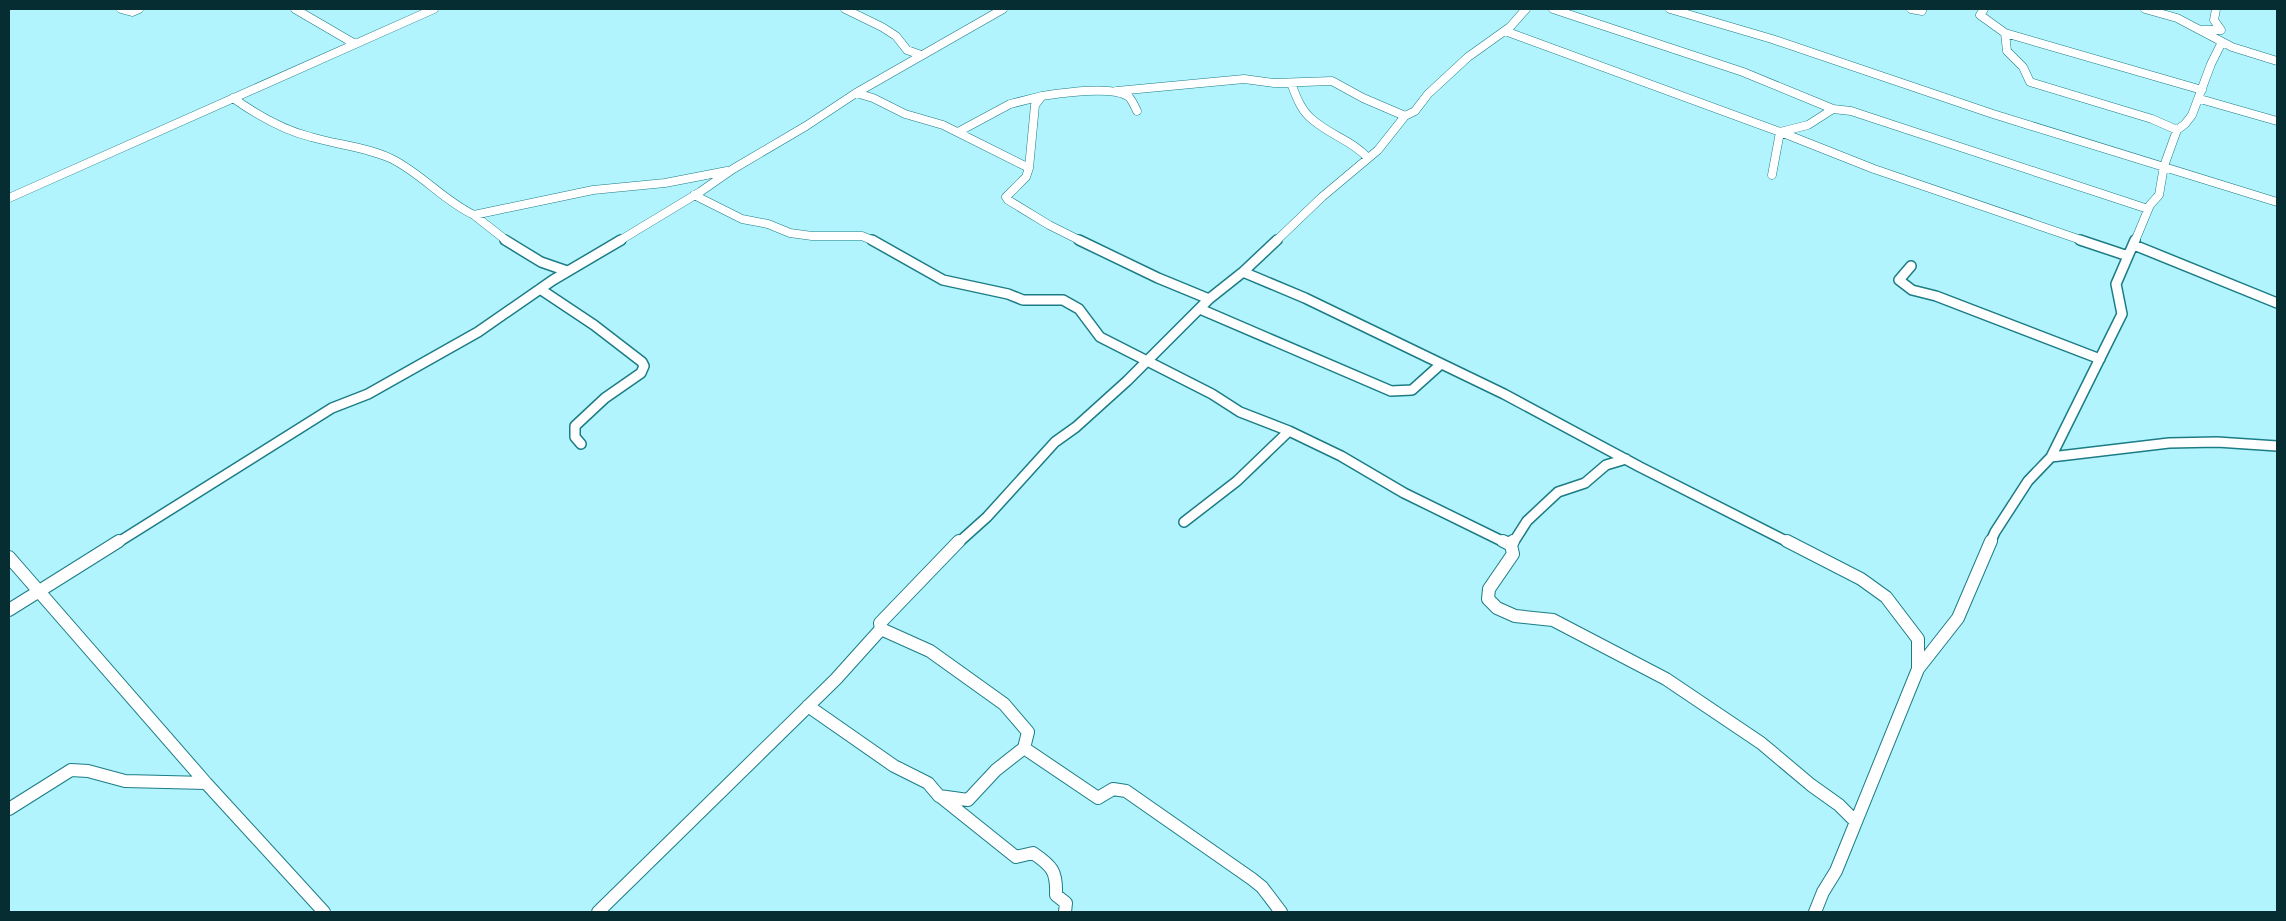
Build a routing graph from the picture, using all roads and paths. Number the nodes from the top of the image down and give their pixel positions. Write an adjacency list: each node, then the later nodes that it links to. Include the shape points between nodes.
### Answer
1 (121, 9): 2 (street, via 132,12)
2 (139, 9)
3 (295, 9): 19 (street)
4 (434, 9): 19 (street)
5 (845, 9): 20 (street, via 882,27 896,36 907,50)
6 (1003, 9): 20 (street)
7 (1525, 9): 16 (street)
8 (1553, 9): 28 (street, via 1743,72)
9 (1670, 9): 36 (street)
10 (1911, 9): 14 (street)
11 (1984, 9): 17 (street, via 1980,15)
12 (2145, 9): 15 (street, via 2178,18)
13 (2216, 9): 15 (street, via 2214,20 2221,30)
14 (1922, 12)
15 (2202, 30): 18 (street)
16 (1505, 31): 30 (street, via 1468,57 1425,97 1415,111); 34 (street)
17 (2005, 33): 25 (street); 32 (street, via 2007,51 2023,67 2030,82 2152,119)
18 (2222, 42): 21 (street); 25 (street, via 2215,51)
19 (355, 44): 27 (street)
20 (921, 55): 24 (street)
21 (2277, 61)
22 (1291, 83): 23 (street, via 1244,79); 30 (street, via 1333,81); 35 (street, via 1298,103 1312,120 1360,149)
23 (1117, 91): 26 (street); 29 (street, via 1130,98)
24 (856, 93): 33 (street); 38 (street)
25 (2201, 94): 31 (street); 32 (street, via 2185,126)
26 (1042, 96): 33 (street, via 1010,104); 37 (street, via 1035,106)
27 (233, 98): 41 (street); 44 (street, via 258,116 300,134 352,145 393,159)
28 (1833, 109): 34 (street, via 1797,131); 43 (street, via 1851,111)
29 (1138, 111)
30 (1405, 116): 35 (street)
31 (2277, 121)
32 (2177, 130): 36 (street)
33 (958, 132): 37 (street)
34 (1780, 132): 39 (street); 46 (street, via 1874,169)
35 (1368, 158): 49 (street)
36 (2164, 166): 42 (street); 43 (street, via 2159,195)
37 (1028, 168): 51 (street, via 1026,177 1006,196 1008,200 1049,225)
38 (730, 170): 40 (street); 44 (street, via 666,183 593,190)
39 (1772, 175)
40 (694, 195): 48 (street); 55 (street, via 742,219 790,233 862,236 943,280 1023,300 1063,300 1079,308 1100,337)
41 (9, 198)
42 (2277, 202)
43 (2148, 209): 45 (street)
44 (474, 215): 48 (street, via 545,266)
45 (2134, 245): 46 (street); 52 (street)
46 (2128, 256): 54 (street, via 2116,284 2122,314)
47 (1911, 266): 54 (street, via 1899,280 1912,290 1936,296)
48 (567, 271): 50 (street)
49 (1243, 272): 51 (street); 56 (street, via 1305,298)
50 (540, 289): 58 (street, via 594,325 644,366 641,373 605,398 575,426 575,437); 65 (street, via 500,318 421,366 368,394 332,408)
51 (1209, 299): 53 (street)
52 (2277, 303)
53 (1200, 309): 55 (street); 56 (street, via 1391,391 1412,390)
54 (2100, 359): 60 (street)
55 (1148, 361): 57 (street, via 1240,412); 67 (street, via 1055,442 987,517 956,544 880,623)
56 (1441, 364): 61 (street)
57 (1289, 431): 62 (street, via 1237,481); 63 (street)
58 (581, 444)
59 (2277, 446): 60 (street, via 2169,443)
60 (2051, 457): 68 (street, via 2028,481 2004,516 1958,618)
61 (1626, 459): 63 (street, via 1606,465 1585,483 1558,492 1527,521); 68 (street, via 1861,579 1886,597 1918,639)
62 (1184, 522)
63 (1511, 545): 74 (street, via 1513,554 1510,562 1489,590 1488,599 1497,608 1515,616 1553,620 1666,679 1761,743)
64 (9, 557): 65 (street)
65 (39, 592): 66 (street); 71 (street)
66 (9, 610)
67 (880, 629): 69 (street); 70 (street, via 930,651 1004,704 1028,732)
68 (1918, 668): 74 (street)
69 (808, 706): 72 (street, via 894,766 928,783); 76 (street)
70 (1024, 748): 72 (street, via 996,770 968,800); 78 (street, via 1098,798 1113,789 1126,791 1252,879)
71 (206, 783): 73 (street, via 125,781 71,770); 75 (street)
72 (940, 796): 77 (street, via 1016,857 1034,853 1052,867 1057,880 1056,895 1066,903)
73 (9, 809)
74 (1855, 821): 79 (street, via 1836,871 1822,892)
75 (324, 912)
76 (598, 912)
77 (1065, 912)
78 (1281, 912)
79 (1815, 912)

